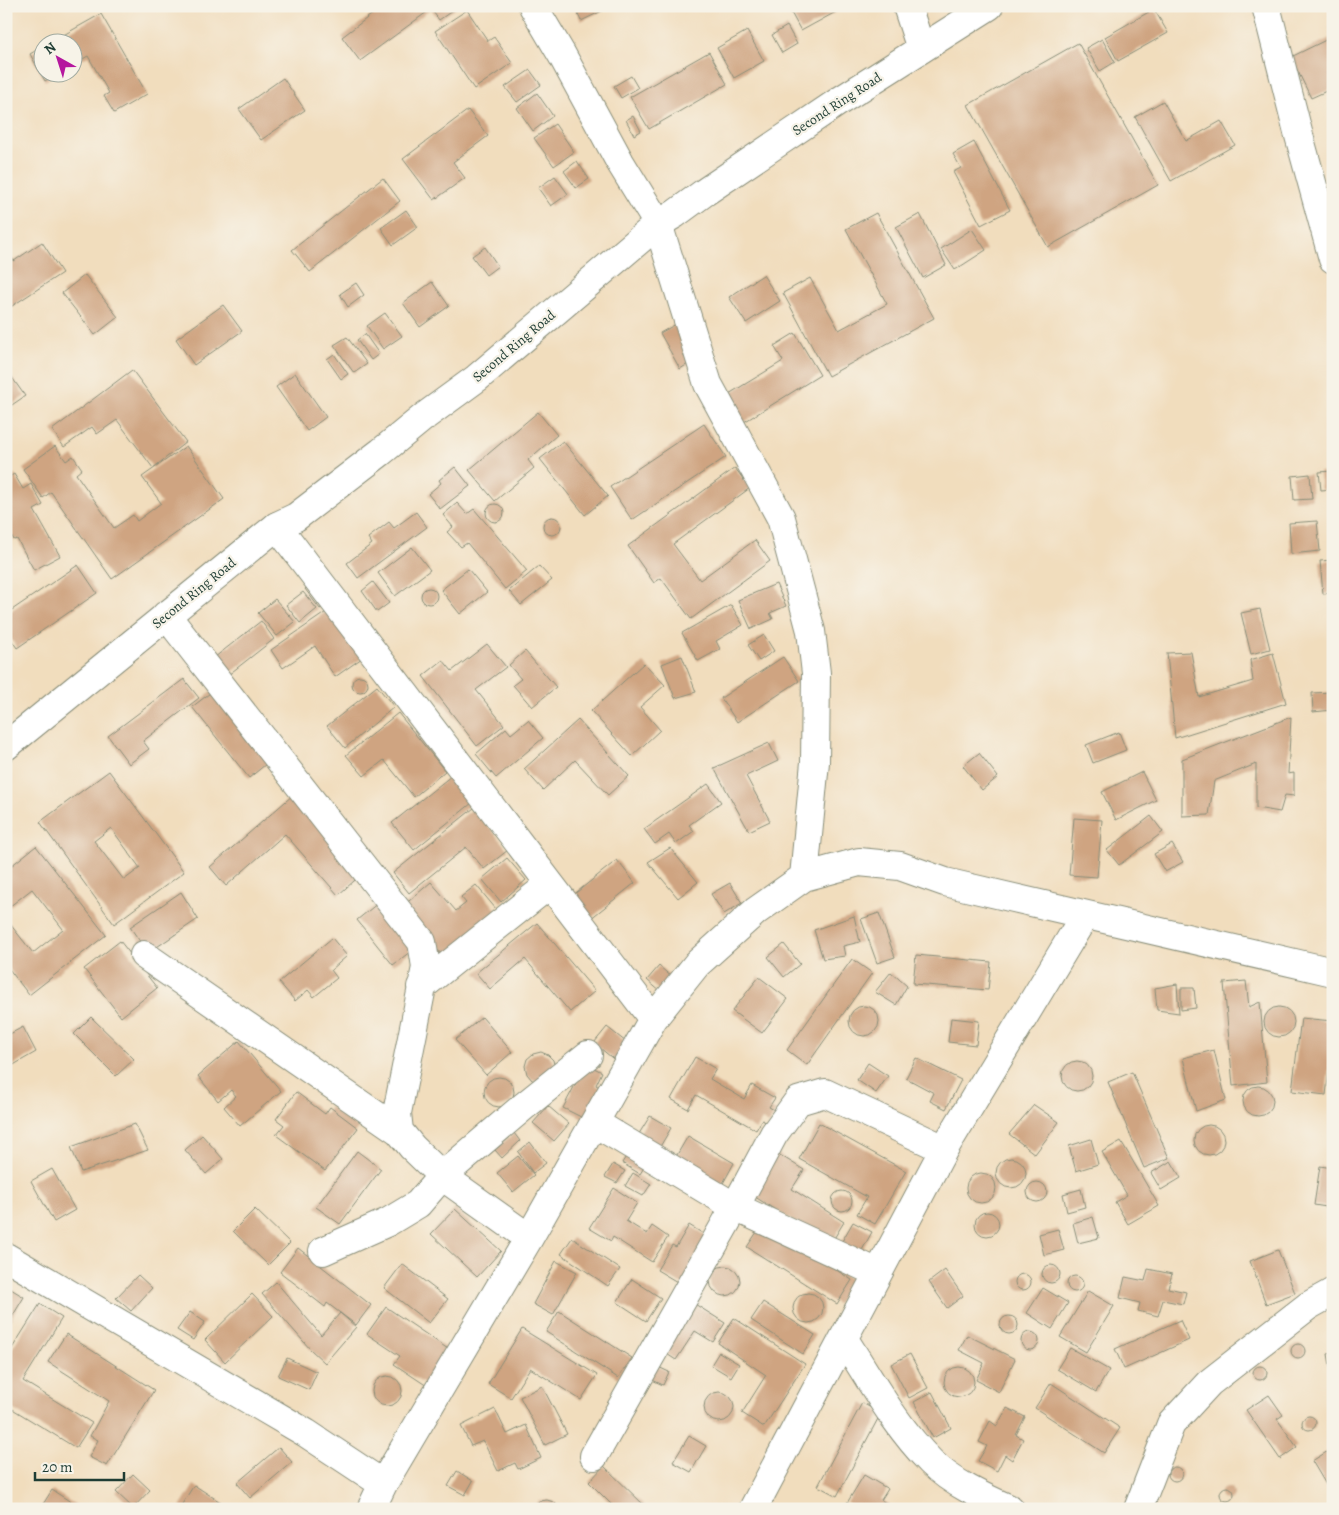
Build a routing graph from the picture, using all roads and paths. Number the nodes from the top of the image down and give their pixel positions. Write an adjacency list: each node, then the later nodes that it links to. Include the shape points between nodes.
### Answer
1 (533, 6): 6 (street)
2 (906, 6): 5 (street)
3 (989, 6): 5 (street, Second Ring Road)
4 (1266, 6): 7 (street)
5 (921, 49): 6 (street, Second Ring Road)
6 (658, 224): 8 (street, Second Ring Road, via 477,378 296,517); 11 (street, via 708,384 781,518 811,631 816,673 815,762)
7 (1333, 259)
8 (277, 526): 9 (street, Second Ring Road); 12 (street)
9 (166, 615): 10 (street, Second Ring Road); 16 (street, via 422,942 426,968)
10 (6, 746)
11 (804, 877): 13 (street, via 859,862 900,866 945,882); 17 (street, via 756,911 697,964)
12 (550, 884): 16 (street); 17 (street)
13 (1085, 915): 15 (street); 21 (street)
14 (144, 955): 20 (street)
15 (1333, 972)
16 (422, 987): 20 (street, via 397,1113)
17 (653, 1019): 19 (street)
18 (588, 1055): 22 (street)
19 (595, 1123): 23 (street); 24 (street)
20 (399, 1131): 22 (street)
21 (944, 1149): 23 (street, via 826,1093 798,1101 774,1134); 27 (street)
22 (442, 1176): 24 (street); 25 (street, via 418,1204 388,1222)
23 (735, 1207): 27 (street); 30 (street)
24 (529, 1238): 31 (street)
25 (323, 1251)
26 (6, 1257): 31 (street, via 306,1432)
27 (878, 1273): 29 (street)
28 (1333, 1292): 35 (street, via 1308,1306 1209,1383 1171,1424)
29 (844, 1340): 33 (street); 34 (street, via 905,1431 932,1463 955,1481)
30 (594, 1456)
31 (382, 1484): 32 (street)
32 (371, 1509)
33 (753, 1509)
34 (1010, 1509)
35 (1138, 1509)

